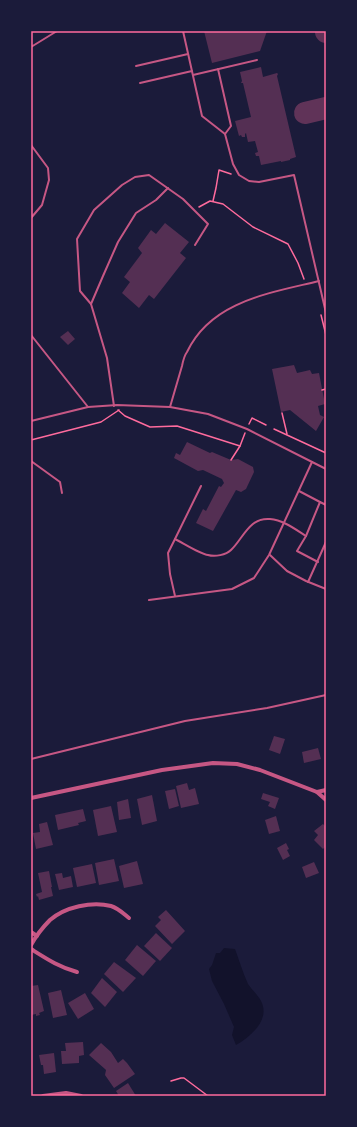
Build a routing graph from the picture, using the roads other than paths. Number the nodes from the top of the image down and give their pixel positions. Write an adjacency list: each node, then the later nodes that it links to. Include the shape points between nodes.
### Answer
1 (56, 31): 3 (lane)
2 (183, 31): 4 (lane)
3 (31, 47)
4 (188, 54): 6 (lane); 8 (lane)
5 (257, 60): 7 (lane)
6 (136, 66)
7 (218, 69): 9 (lane); 11 (lane, via 231,126)
8 (192, 71): 9 (lane); 10 (lane)
9 (193, 75): 11 (lane, via 202,116)
10 (140, 83)
11 (226, 134): 16 (lane, via 233,164 240,175 249,181 259,182 294,175)
12 (31, 145): 14 (lane, via 48,168 49,180 42,204)
13 (168, 188): 15 (lane, via 208,224); 17 (lane, via 156,200 136,213 118,242); 17 (lane, via 150,175 136,177 122,185 94,210 77,239 80,291)
14 (31, 218)
15 (195, 245)
16 (319, 281): 18 (lane); 21 (lane, via 261,295 237,304 208,323 186,352)
17 (91, 304): 20 (lane, via 107,358)
18 (326, 313)
19 (31, 335): 22 (lane)
20 (114, 406): 21 (lane); 22 (lane)
21 (170, 407): 25 (lane, via 208,414 252,431)
22 (88, 408): 23 (lane)
23 (31, 421)
24 (31, 461): 29 (lane, via 60,482)
25 (312, 462): 26 (lane); 28 (lane)
26 (326, 469)
27 (201, 486): 34 (lane)
28 (299, 491): 30 (lane); 32 (lane)
29 (62, 493)
30 (320, 502): 31 (lane); 33 (lane)
31 (326, 505)
32 (284, 523): 33 (lane); 34 (lane, via 269,518 258,521 247,529 230,551 219,556 207,555); 36 (lane)
33 (306, 536): 37 (lane, via 297,551)
34 (175, 539): 40 (lane, via 168,553)
35 (326, 542): 37 (lane)
36 (269, 554): 38 (lane, via 287,571); 40 (lane, via 254,578 232,589)
37 (318, 562): 38 (lane)
38 (308, 582): 39 (lane)
39 (326, 589)
40 (175, 596): 41 (lane)
41 (150, 600)
42 (326, 695): 43 (lane, via 267,708 186,721)
43 (31, 759)
44 (326, 790): 45 (street)
45 (316, 792): 46 (street, via 260,770 237,764 213,763 162,770); 47 (street)
46 (31, 798)
47 (326, 800)
48 (129, 918): 50 (street, via 113,906 84,905 65,911 51,920)
49 (31, 932): 50 (street)
50 (37, 936): 51 (street)
51 (31, 944)
52 (31, 949): 53 (street, via 47,960)
53 (77, 972)
54 (43, 1096): 55 (street, via 66,1093)
55 (81, 1096)

